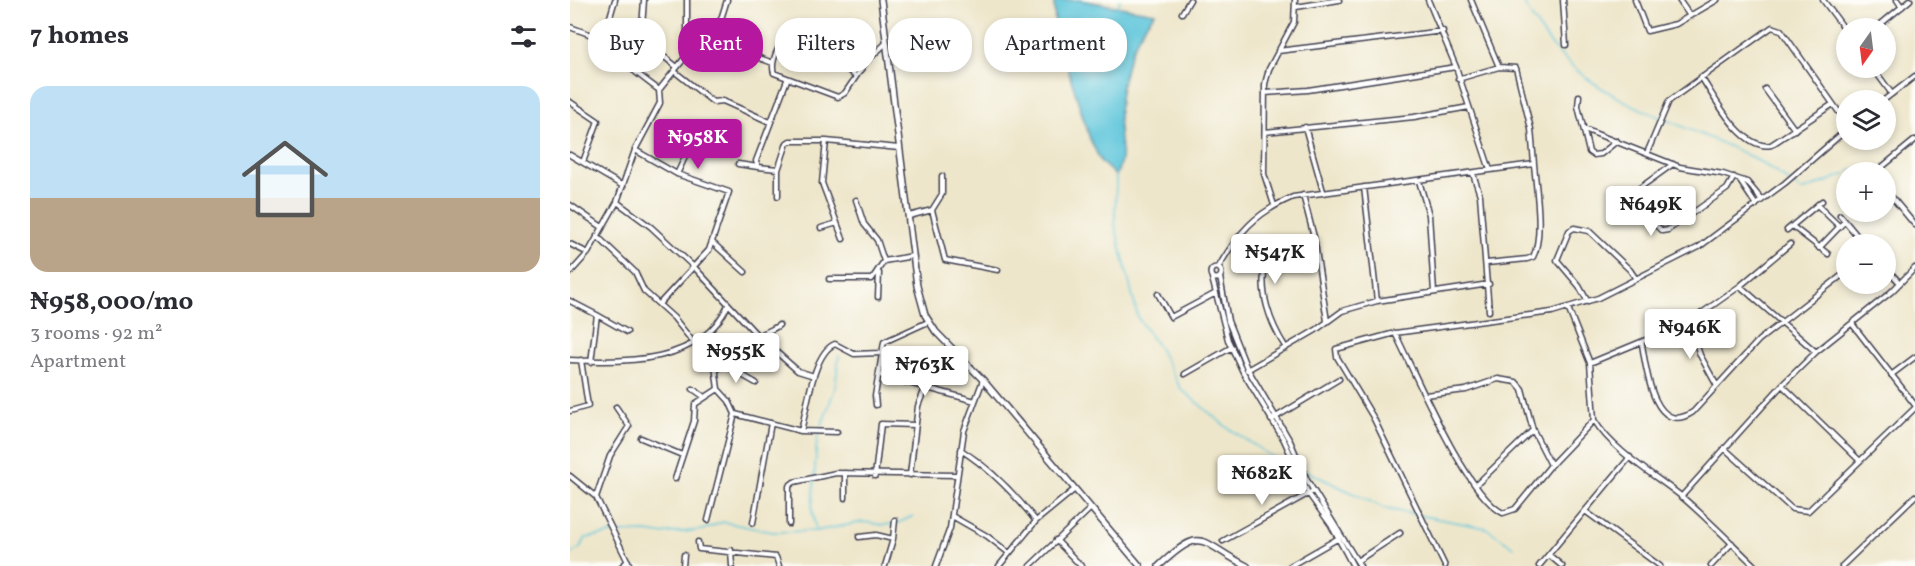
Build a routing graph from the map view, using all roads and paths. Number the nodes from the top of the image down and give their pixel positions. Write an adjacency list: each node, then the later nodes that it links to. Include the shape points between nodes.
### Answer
1 (615, 0): 22 (street)
2 (644, 0): 23 (street)
3 (687, 0): 24 (street)
4 (727, 0): 25 (street)
5 (881, 0): 31 (street)
6 (1190, 0): 20 (street)
7 (1295, 0): 18 (street)
8 (1339, 0): 18 (street)
9 (1428, 0): 29 (street)
10 (1471, 0): 39 (street)
11 (1563, 0): 32 (street)
12 (1635, 0): 21 (street, via 1647,31)
13 (1678, 0): 21 (street)
14 (1717, 0): 21 (street)
15 (1823, 0): 26 (street)
16 (1898, 0): 19 (street)
17 (1910, 0): 19 (street)
18 (1296, 7): 33 (street, via 1294,22)
19 (1902, 7): 27 (street)
20 (1182, 13)
21 (1690, 16)
22 (610, 18)
23 (644, 18)
24 (687, 18)
25 (721, 18)
26 (1836, 18)
27 (1888, 18)
28 (570, 27): 30 (street)
29 (1443, 31): 33 (street); 38 (street)
30 (588, 34)
31 (885, 44): 43 (street); 67 (street)
32 (1566, 45)
33 (1278, 51): 50 (street, via 1267,76)
34 (763, 59): 36 (street)
35 (666, 60): 40 (street)
36 (773, 63): 43 (street, via 781,43 788,37); 46 (street, via 774,73)
37 (678, 66): 40 (street)
38 (1456, 67): 45 (street); 50 (street)
39 (1499, 68): 45 (street); 75 (street, via 1516,68 1532,129)
40 (676, 69): 48 (street); 56 (street, via 714,102 725,102)
41 (637, 72): 48 (street)
42 (1915, 75): 49 (street)
43 (855, 76): 46 (street, via 838,97)
44 (1701, 77): 53 (street, via 1772,27 1778,27); 59 (street, via 1749,141 1771,145); 70 (street, via 1670,101)
45 (1458, 79): 54 (street)
46 (787, 80): 56 (street)
47 (1765, 89): 59 (street)
48 (659, 90): 68 (street, via 660,103)
49 (1896, 91)
50 (1265, 93): 60 (street)
51 (1579, 96): 58 (street)
52 (570, 102): 72 (street, via 598,121)
53 (1833, 104): 55 (street); 59 (street)
54 (1469, 107): 57 (street, via 1414,117); 79 (street)
55 (1836, 108)
56 (770, 122): 77 (street, via 757,157)
57 (1305, 127): 60 (street); 88 (street)
58 (1584, 129): 65 (street); 65 (street, via 1587,147 1593,155 1601,154)
59 (1795, 130)
60 (1265, 132): 99 (street, via 1264,174)
61 (1836, 139): 94 (street)
62 (726, 140): 80 (street, via 696,140)
63 (1915, 140): 66 (street)
64 (826, 141): 67 (street); 78 (street, via 790,141); 106 (street, via 822,183)
65 (1617, 141): 70 (street)
66 (1910, 144): 69 (street); 73 (street)
67 (900, 148): 103 (street)
68 (635, 150): 80 (street); 86 (street)
69 (1915, 150)
70 (1647, 153): 76 (street)
71 (570, 155): 72 (street)
72 (583, 162): 86 (street)
73 (1888, 162)
74 (738, 164): 77 (street)
75 (1534, 164): 79 (street); 125 (street, via 1536,252 1527,259)
76 (1673, 164): 83 (street); 83 (street, via 1629,199 1664,231 1727,189)
77 (758, 166): 78 (street)
78 (778, 170): 91 (street)
79 (1490, 170): 81 (street)
80 (677, 174): 116 (street, via 729,191)
81 (1473, 174): 85 (street); 125 (street, via 1480,195)
82 (942, 176): 102 (street, via 942,194)
83 (1734, 177): 84 (street)
84 (1740, 180): 89 (street); 92 (street)
85 (1419, 181): 87 (street); 142 (street, via 1429,215)
86 (623, 186): 96 (street)
87 (1364, 187): 88 (street); 146 (street)
88 (1323, 191): 90 (street)
89 (1755, 192): 92 (street); 94 (street)
90 (1303, 195): 99 (street); 119 (street)
91 (778, 196)
92 (1749, 197): 100 (street)
93 (856, 200): 124 (street)
94 (1762, 201): 100 (street)
95 (1822, 201): 101 (street)
96 (617, 202): 110 (street); 126 (street, via 651,226)
97 (1896, 202): 107 (street)
98 (570, 205): 110 (street)
99 (1274, 205): 127 (street, via 1247,224)
100 (1755, 205): 136 (street, via 1699,246)
101 (1817, 205): 108 (street); 109 (street)
102 (933, 210): 103 (street); 129 (street, via 945,260)
103 (909, 216): 123 (street)
104 (1844, 222): 109 (street)
105 (1846, 222): 113 (street)
106 (837, 223): 111 (street); 115 (street)
107 (1915, 225)
108 (1792, 226): 112 (street); 120 (street)
109 (1839, 226): 120 (street)
110 (602, 227): 114 (street)
111 (821, 228)
112 (1787, 230)
113 (1856, 234)
114 (597, 236): 121 (street); 149 (street, via 635,272 644,291)
115 (843, 239)
116 (712, 243): 126 (street); 130 (street)
117 (570, 244): 121 (street)
118 (1790, 244): 141 (street)
119 (1316, 249): 155 (street); 166 (street, via 1281,253 1266,261 1263,276 1268,310)
120 (1818, 249): 122 (street)
121 (588, 253): 132 (street)
122 (1828, 254)
123 (913, 256): 124 (street); 156 (street)
124 (884, 261): 131 (street)
125 (1487, 263): 140 (street)
126 (695, 268): 149 (street); 150 (street)
127 (1218, 268): 133 (street); 134 (street, via 1212,269)
128 (1915, 268): 139 (street)
129 (998, 270)
130 (745, 272)
131 (878, 272): 135 (street, via 867,280); 145 (street)
132 (570, 273)
133 (1220, 277): 134 (street); 176 (street, via 1228,321)
134 (1212, 278): 143 (street)
135 (829, 279)
136 (1636, 279): 148 (street); 148 (street, via 1589,231 1574,228 1569,231 1557,260)
137 (1896, 279): 139 (street)
138 (1836, 280): 154 (street)
139 (1900, 283): 159 (street)
140 (1489, 284): 142 (street); 152 (street)
141 (1740, 286): 154 (street); 157 (street)
142 (1434, 292): 146 (street)
143 (1216, 293): 144 (street, via 1173,317 1168,315); 165 (street)
144 (1158, 294)
145 (878, 297)
146 (1377, 301): 155 (street, via 1342,311)
147 (570, 302): 153 (street)
148 (1588, 302): 151 (street)
149 (660, 303): 163 (street)
150 (728, 304): 162 (street); 163 (street, via 716,324)
151 (1568, 308): 161 (street); 173 (street)
152 (1489, 311)
153 (597, 315): 160 (street); 172 (street)
154 (1782, 320): 167 (street); 186 (street)
155 (1327, 321): 166 (street)
156 (928, 322): 168 (street, via 884,342); 182 (street)
157 (1689, 322): 164 (street); 186 (street, via 1700,355)
158 (779, 325): 162 (street)
159 (1853, 325): 167 (street); 179 (street)
160 (627, 332)
161 (1395, 333): 189 (street); 263 (street, via 1341,347 1335,353 1373,417)
162 (758, 336): 174 (street, via 738,360); 180 (street, via 798,371)
163 (695, 341): 172 (street, via 662,357); 175 (street)
164 (1642, 344): 173 (street); 186 (street, via 1650,388 1669,416 1683,418 1693,412)
165 (1232, 347): 176 (street); 177 (street)
166 (1286, 348): 176 (street)
167 (1816, 352): 184 (street)
168 (880, 353): 178 (street); 180 (street, via 854,354 832,345 821,356)
169 (1915, 357): 179 (street)
170 (570, 360): 171 (street)
171 (581, 360): 172 (street); 195 (street, via 588,406)
172 (591, 362)
173 (1590, 363): 199 (street)
174 (727, 366): 175 (street); 183 (street)
175 (717, 368): 188 (street)
176 (1246, 370): 197 (street); 198 (street)
177 (1185, 374)
178 (879, 375): 185 (street); 192 (street)
179 (1891, 375): 193 (street)
180 (814, 376): 203 (street)
181 (1339, 379): 197 (street)
182 (983, 380): 191 (street); 219 (street)
183 (756, 383)
184 (1782, 385): 206 (street); 210 (street)
185 (926, 386): 191 (street); 201 (street)
186 (1717, 386)
187 (693, 389): 190 (street)
188 (718, 389): 190 (street); 196 (street)
189 (1425, 394): 202 (street, via 1466,390 1510,379 1522,389); 218 (street)
190 (703, 396): 208 (street, via 695,404 694,421)
191 (975, 401): 207 (street)
192 (876, 405)
193 (1915, 406): 210 (street)
194 (616, 407): 223 (street, via 629,426 610,456)
195 (570, 411)
196 (735, 414): 200 (street); 229 (street)
197 (1276, 417): 198 (street); 220 (street)
198 (1271, 420): 221 (street)
199 (1594, 420): 209 (street); 211 (street)
200 (771, 423): 203 (street); 232 (street)
201 (915, 425): 213 (street); 216 (street, via 880,424)
202 (1533, 430): 211 (street); 218 (street)
203 (801, 431): 204 (street)
204 (837, 432)
205 (640, 438): 208 (street)
206 (1725, 448): 210 (street, via 1792,509 1801,512 1815,507); 224 (street)
207 (961, 450): 214 (street); 231 (street, via 1009,489)
208 (682, 455): 217 (street)
209 (1630, 457): 224 (street); 227 (street)
210 (1860, 461)
211 (1551, 465): 218 (street, via 1510,513 1498,510)
212 (845, 473): 216 (street); 225 (street); 233 (street, via 791,484)
213 (910, 475): 214 (street); 216 (street)
214 (956, 475): 228 (street)
215 (570, 476): 223 (street)
216 (875, 476)
217 (675, 479)
218 (1476, 485)
219 (1076, 488): 226 (street); 231 (street)
220 (1313, 490): 221 (street); 246 (street)
221 (1308, 493): 237 (street); 239 (street)
222 (1915, 496): 269 (street)
223 (596, 497): 247 (street)
224 (1681, 497): 241 (street)
225 (845, 498)
226 (1091, 508): 238 (street); 257 (street)
227 (1585, 511): 245 (street); 266 (street)
228 (952, 516): 243 (street); 253 (street)
229 (708, 520)
230 (894, 520): 236 (street)
231 (1036, 521): 243 (street)
232 (753, 523)
233 (789, 524)
234 (1400, 533): 246 (street)
235 (859, 537): 236 (street)
236 (893, 539): 252 (street)
237 (1338, 539): 260 (street); 261 (street)
238 (1056, 540): 255 (street); 256 (street)
239 (1223, 541)
240 (698, 542): 242 (street, via 699,549)
241 (1732, 543): 267 (street); 268 (street)
242 (731, 550): 250 (street); 251 (street, via 776,557)
243 (1010, 553): 254 (street)
244 (684, 555): 249 (street)
245 (1549, 555): 264 (street); 265 (street)
246 (1357, 561): 262 (street)
247 (629, 564): 248 (street)
248 (622, 566)
249 (683, 566)
250 (732, 566)
251 (779, 566)
252 (887, 566)
253 (936, 566)
254 (999, 566)
255 (1030, 566)
256 (1081, 566)
257 (1140, 566)
258 (1159, 566): 259 (street, via 1182,545 1195,540)
259 (1247, 566)
260 (1290, 566)
261 (1353, 566)
262 (1360, 566)
263 (1445, 566)
264 (1539, 566)
265 (1562, 566)
266 (1660, 566)
267 (1711, 566)
268 (1755, 566)
269 (1842, 566)

